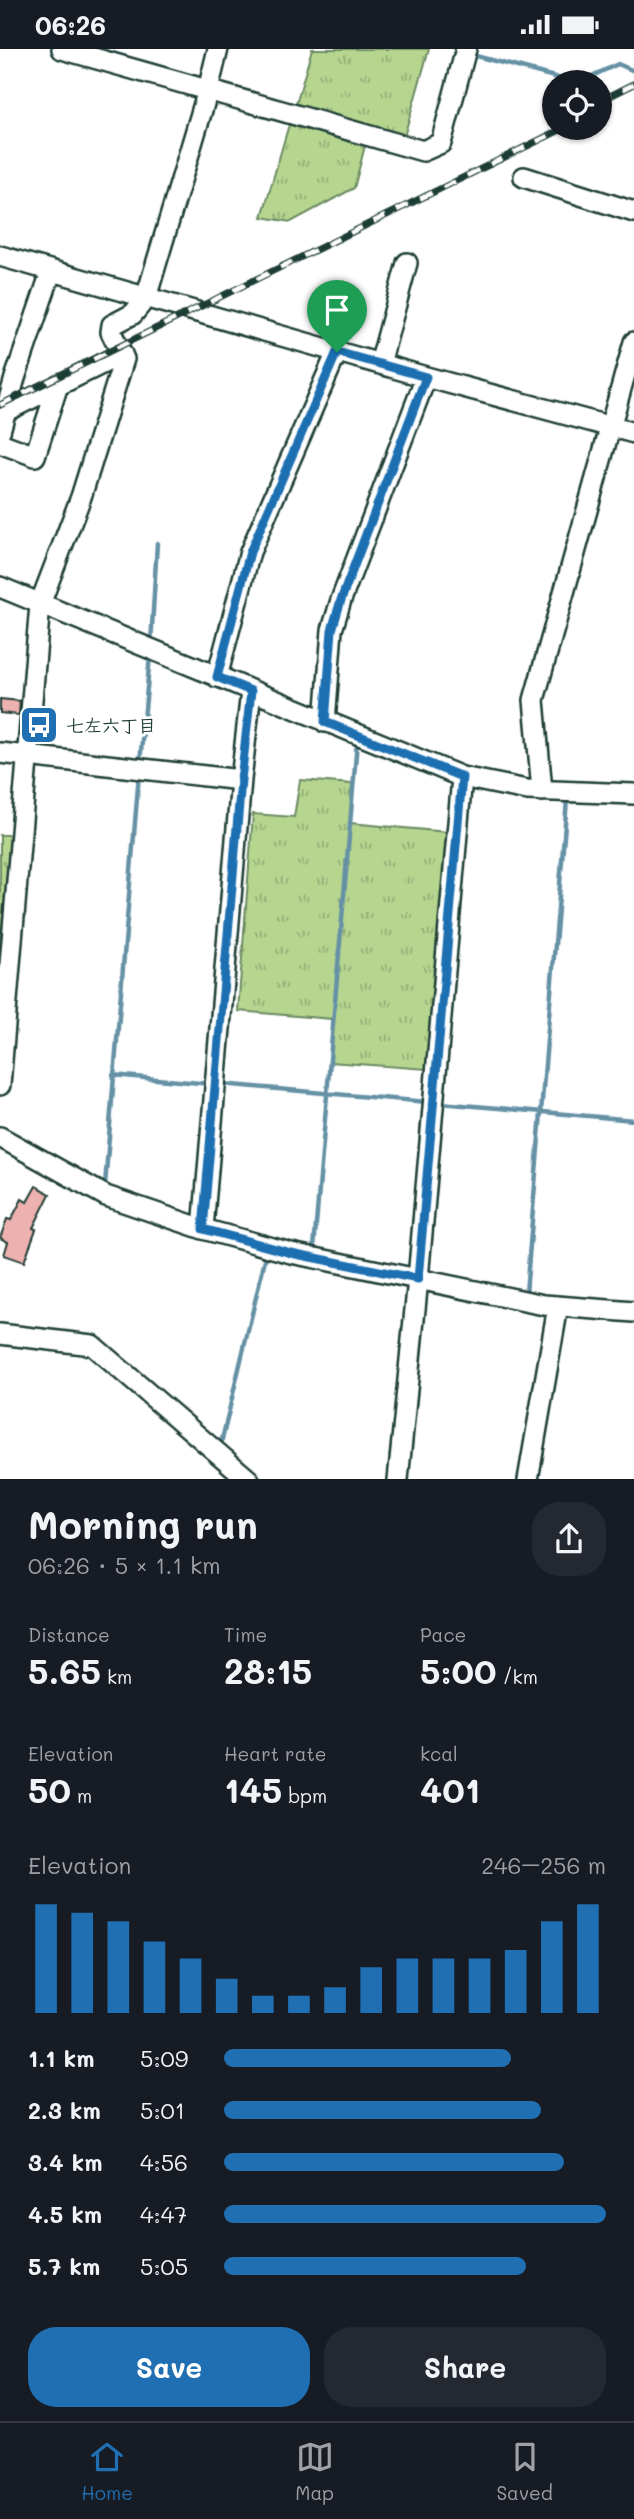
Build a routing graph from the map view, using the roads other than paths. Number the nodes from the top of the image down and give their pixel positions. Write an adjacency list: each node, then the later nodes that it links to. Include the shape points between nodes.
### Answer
1 (62, 49): 4 (street)
2 (218, 49): 4 (street)
3 (466, 49): 4 (street, via 441,143 423,151)
4 (208, 90): 10 (street)
5 (524, 177): 6 (street)
6 (634, 212)
7 (0, 255): 9 (street)
8 (407, 263): 14 (street)
9 (51, 271): 10 (street); 17 (street)
10 (146, 298): 12 (street); 13 (street, via 134,314 112,325)
11 (634, 342): 18 (street)
12 (337, 352): 14 (street); 24 (street, via 250,552)
13 (122, 354): 16 (street); 23 (street, via 81,498)
14 (380, 364): 15 (street)
15 (426, 377): 18 (street); 26 (street, via 332,630)
16 (58, 385): 17 (street); 21 (street, via 35,456)
17 (6, 411): 19 (street)
18 (611, 427): 20 (street); 31 (street, via 534,700)
19 (0, 431)
20 (634, 433)
21 (0, 443)
22 (0, 587): 23 (street)
23 (40, 604): 24 (street); 28 (street)
24 (217, 677): 25 (street)
25 (251, 691): 26 (street); 30 (street)
26 (325, 722): 29 (street)
27 (0, 753): 28 (street)
28 (28, 756): 30 (street); 33 (street)
29 (462, 777): 31 (street); 36 (street)
30 (241, 780): 35 (street)
31 (542, 791): 32 (street)
32 (634, 794)
33 (0, 1085)
34 (0, 1137): 35 (street, via 106,1196)
35 (203, 1229): 36 (street)
36 (418, 1279): 37 (street); 41 (street)
37 (558, 1306): 38 (street); 42 (street)
38 (634, 1310)
39 (0, 1334): 40 (street, via 92,1345)
40 (249, 1479)
41 (398, 1479)
42 (528, 1479)

